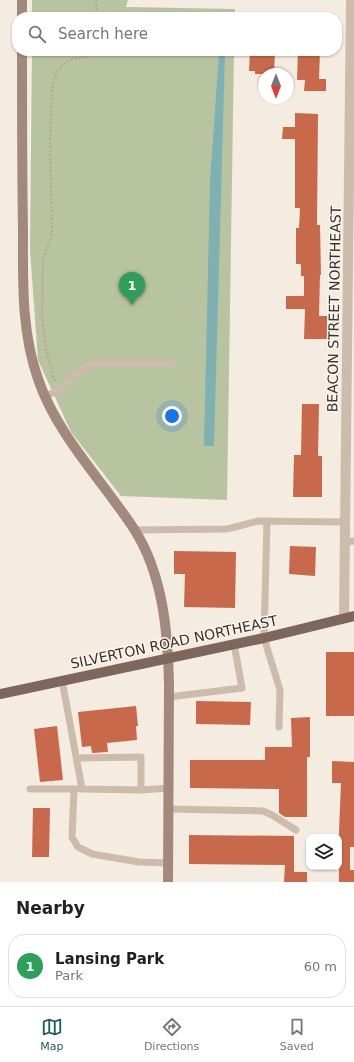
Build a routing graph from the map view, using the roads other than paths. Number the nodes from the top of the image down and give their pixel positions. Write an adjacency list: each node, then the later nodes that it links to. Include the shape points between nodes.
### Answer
1 (22, 0): 3 (main road)
2 (351, 0): 5 (street, BEACON STREET NORTHEAST)
3 (22, 12)
4 (22, 56): 8 (main road, via 25,324 32,362)
5 (352, 102): 6 (street, BEACON STREET NORTHEAST)
6 (351, 298): 10 (street, BEACON STREET NORTHEAST)
7 (173, 363): 8 (lane, via 93,363 77,372 59,390)
8 (45, 396): 11 (main road, via 64,431)
9 (267, 522): 10 (lane); 11 (lane, via 258,521 227,529); 15 (lane)
10 (345, 522): 12 (street, BEACON STREET NORTHEAST)
11 (134, 530): 17 (main road, via 148,557 158,585)
12 (349, 541): 14 (street, BEACON STREET NORTHEAST)
13 (354, 616): 14 (main road, SILVERTON ROAD NORTHEAST)
14 (344, 618): 15 (main road, SILVERTON ROAD NORTHEAST)
15 (264, 638): 16 (main road, SILVERTON ROAD NORTHEAST); 21 (lane, via 280,690)
16 (234, 644): 17 (main road, SILVERTON ROAD NORTHEAST); 20 (lane, via 242,688)
17 (168, 657): 18 (main road, SILVERTON ROAD NORTHEAST); 20 (main road)
18 (62, 680): 19 (main road, SILVERTON ROAD NORTHEAST); 22 (lane)
19 (0, 694)
20 (169, 697): 23 (main road)
21 (279, 727)
22 (77, 758): 26 (lane); 27 (lane, via 141,757)
23 (169, 788): 27 (lane); 28 (main road)
24 (30, 789): 25 (lane)
25 (74, 789): 26 (lane); 30 (lane, via 72,837 78,847 92,854 139,862)
26 (82, 789): 27 (lane)
27 (141, 790)
28 (169, 809): 29 (lane, via 263,811); 30 (main road)
29 (296, 830)
30 (168, 863): 31 (main road)
31 (168, 882)

